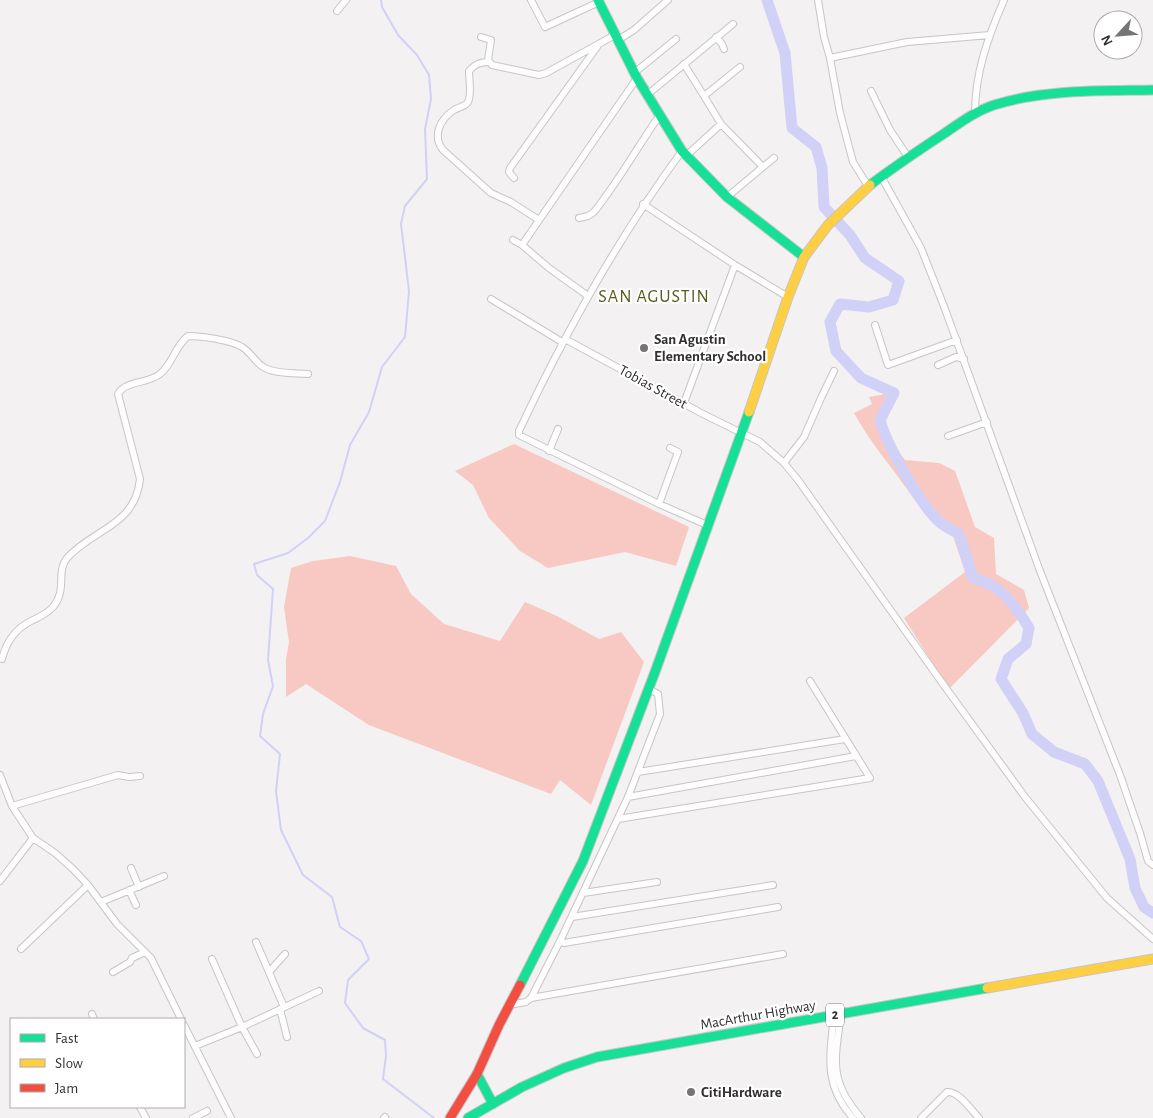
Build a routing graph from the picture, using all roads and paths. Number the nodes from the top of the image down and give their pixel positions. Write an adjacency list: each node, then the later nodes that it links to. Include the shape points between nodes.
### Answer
1 (346, 0): 7 (street)
2 (531, 0): 6 (street, via 545,27)
3 (668, 0): 11 (street, via 634,30)
4 (818, 0): 16 (street)
5 (1004, 0): 9 (street)
6 (598, 1): 11 (main road)
7 (337, 12)
8 (733, 24): 12 (street)
9 (990, 35): 16 (street, via 907,42); 25 (street, via 978,75)
10 (481, 37): 17 (street, via 491,40)
11 (617, 37): 14 (street); 20 (main road)
12 (716, 37): 15 (street); 18 (street)
13 (676, 39): 20 (street)
14 (599, 44): 17 (street, via 542,74); 33 (street, via 510,168)
15 (724, 49)
16 (830, 58): 34 (street, via 853,162)
17 (489, 62): 38 (street, via 481,62 469,71 469,99 448,115 440,127 438,144 491,193 521,207)
18 (684, 64): 23 (street); 24 (street)
19 (740, 67): 24 (street)
20 (636, 76): 23 (main road); 38 (street)
21 (1153, 90): 25 (main road, via 1031,96)
22 (871, 91): 29 (street)
23 (647, 95): 26 (main road)
24 (704, 96): 27 (street)
25 (975, 113): 29 (main road)
26 (659, 116): 28 (main road); 37 (street, via 600,205 588,216)
27 (721, 124): 28 (street); 31 (street)
28 (684, 153): 35 (main road); 36 (street)
29 (908, 157): 32 (main road)
30 (774, 158): 31 (street)
31 (763, 167): 35 (street)
32 (881, 176): 34 (main road); 48 (street, via 921,248)
33 (514, 178)
34 (868, 186): 41 (main road, via 828,225)
35 (727, 197): 41 (main road)
36 (644, 204): 42 (street); 43 (street)
37 (579, 218)
38 (539, 220): 40 (street)
39 (513, 240): 40 (street)
40 (522, 245): 43 (street, via 536,259)
41 (804, 257): 44 (main road)
42 (735, 265): 44 (street); 53 (street)
43 (588, 296): 47 (street)
44 (788, 297): 56 (main road)
45 (491, 299): 47 (street, Tobias Street)
46 (875, 325): 48 (street, via 888,365)
47 (564, 340): 53 (street, Tobias Street); 59 (street, via 519,431 522,437)
48 (957, 340): 49 (street)
49 (964, 359): 50 (street, via 956,358); 54 (street)
50 (938, 365)
51 (834, 371): 60 (street, via 804,437)
52 (308, 374): 63 (street, via 275,372 255,361 242,347 188,336 160,374 118,392 140,479 134,502 116,523 84,543 64,562 57,602 46,613 17,630)
53 (684, 404): 56 (street, Tobias Street)
54 (987, 422): 57 (street); 76 (street, via 1040,571 1120,775 1148,861)
55 (558, 429): 59 (street)
56 (742, 432): 60 (street, Tobias Street, via 760,442); 62 (main road)
57 (948, 436)
58 (670, 448): 61 (street, via 678,452)
59 (550, 451): 61 (street)
60 (784, 463): 90 (street, Tobias Street, via 1025,797 1107,898)
61 (659, 504): 62 (street)
62 (706, 525): 65 (main road)
63 (1, 660)
64 (810, 681): 66 (street)
65 (649, 689): 68 (street, via 658,694 660,714); 103 (main road, via 582,861)
66 (845, 739): 67 (street); 68 (street)
67 (856, 756): 72 (street); 74 (street, via 870,778)
68 (638, 772): 72 (street)
69 (0, 775): 71 (street)
70 (140, 776): 73 (street, via 118,775)
71 (2, 788): 73 (street)
72 (628, 797): 74 (street)
73 (12, 806): 75 (street)
74 (618, 819): 85 (street)
75 (33, 838): 79 (street); 81 (street, via 74,869)
76 (1153, 865)
77 (131, 868): 83 (street)
78 (164, 876): 83 (street)
79 (0, 880)
80 (657, 882): 85 (street)
81 (88, 885): 86 (street); 93 (street)
82 (773, 885): 89 (street)
83 (139, 886): 84 (street)
84 (129, 890): 86 (street); 87 (street)
85 (583, 893): 89 (street)
86 (101, 902): 94 (street, via 117,924)
87 (136, 905)
88 (778, 907): 91 (street, via 564,943)
89 (572, 917): 91 (street)
90 (1153, 939)
91 (560, 941): 102 (street)
92 (256, 942): 100 (street)
93 (22, 949)
94 (145, 952): 99 (street); 106 (street)
95 (285, 954): 100 (street)
96 (783, 954): 102 (street)
97 (212, 959): 108 (street)
98 (1153, 959): 105 (main road, MacArthur Highway / 2)
99 (113, 972)
100 (269, 972): 104 (street)
101 (319, 991): 104 (street)
102 (531, 998): 103 (street)
103 (508, 1005): 113 (main road)
104 (282, 1008): 108 (street); 109 (street)
105 (837, 1015): 112 (street); 114 (main road, MacArthur Highway / 2, via 597,1057 564,1068)
106 (181, 1018)
107 (185, 1027): 110 (street)
108 (242, 1027): 110 (street); 111 (street)
109 (286, 1037)
110 (195, 1046): 117 (street)
111 (257, 1054)
112 (833, 1055): 120 (street, via 832,1083); 121 (street, via 841,1090)
113 (477, 1074): 114 (main road); 118 (main road)
114 (493, 1104): 119 (main road, MacArthur Highway / 2)
115 (207, 1111): 116 (street)
116 (193, 1118)
117 (231, 1118)
118 (450, 1118)
119 (468, 1118)
120 (854, 1118)
121 (861, 1118)
122 (921, 1118): 123 (street, via 950,1091)
123 (979, 1118)

